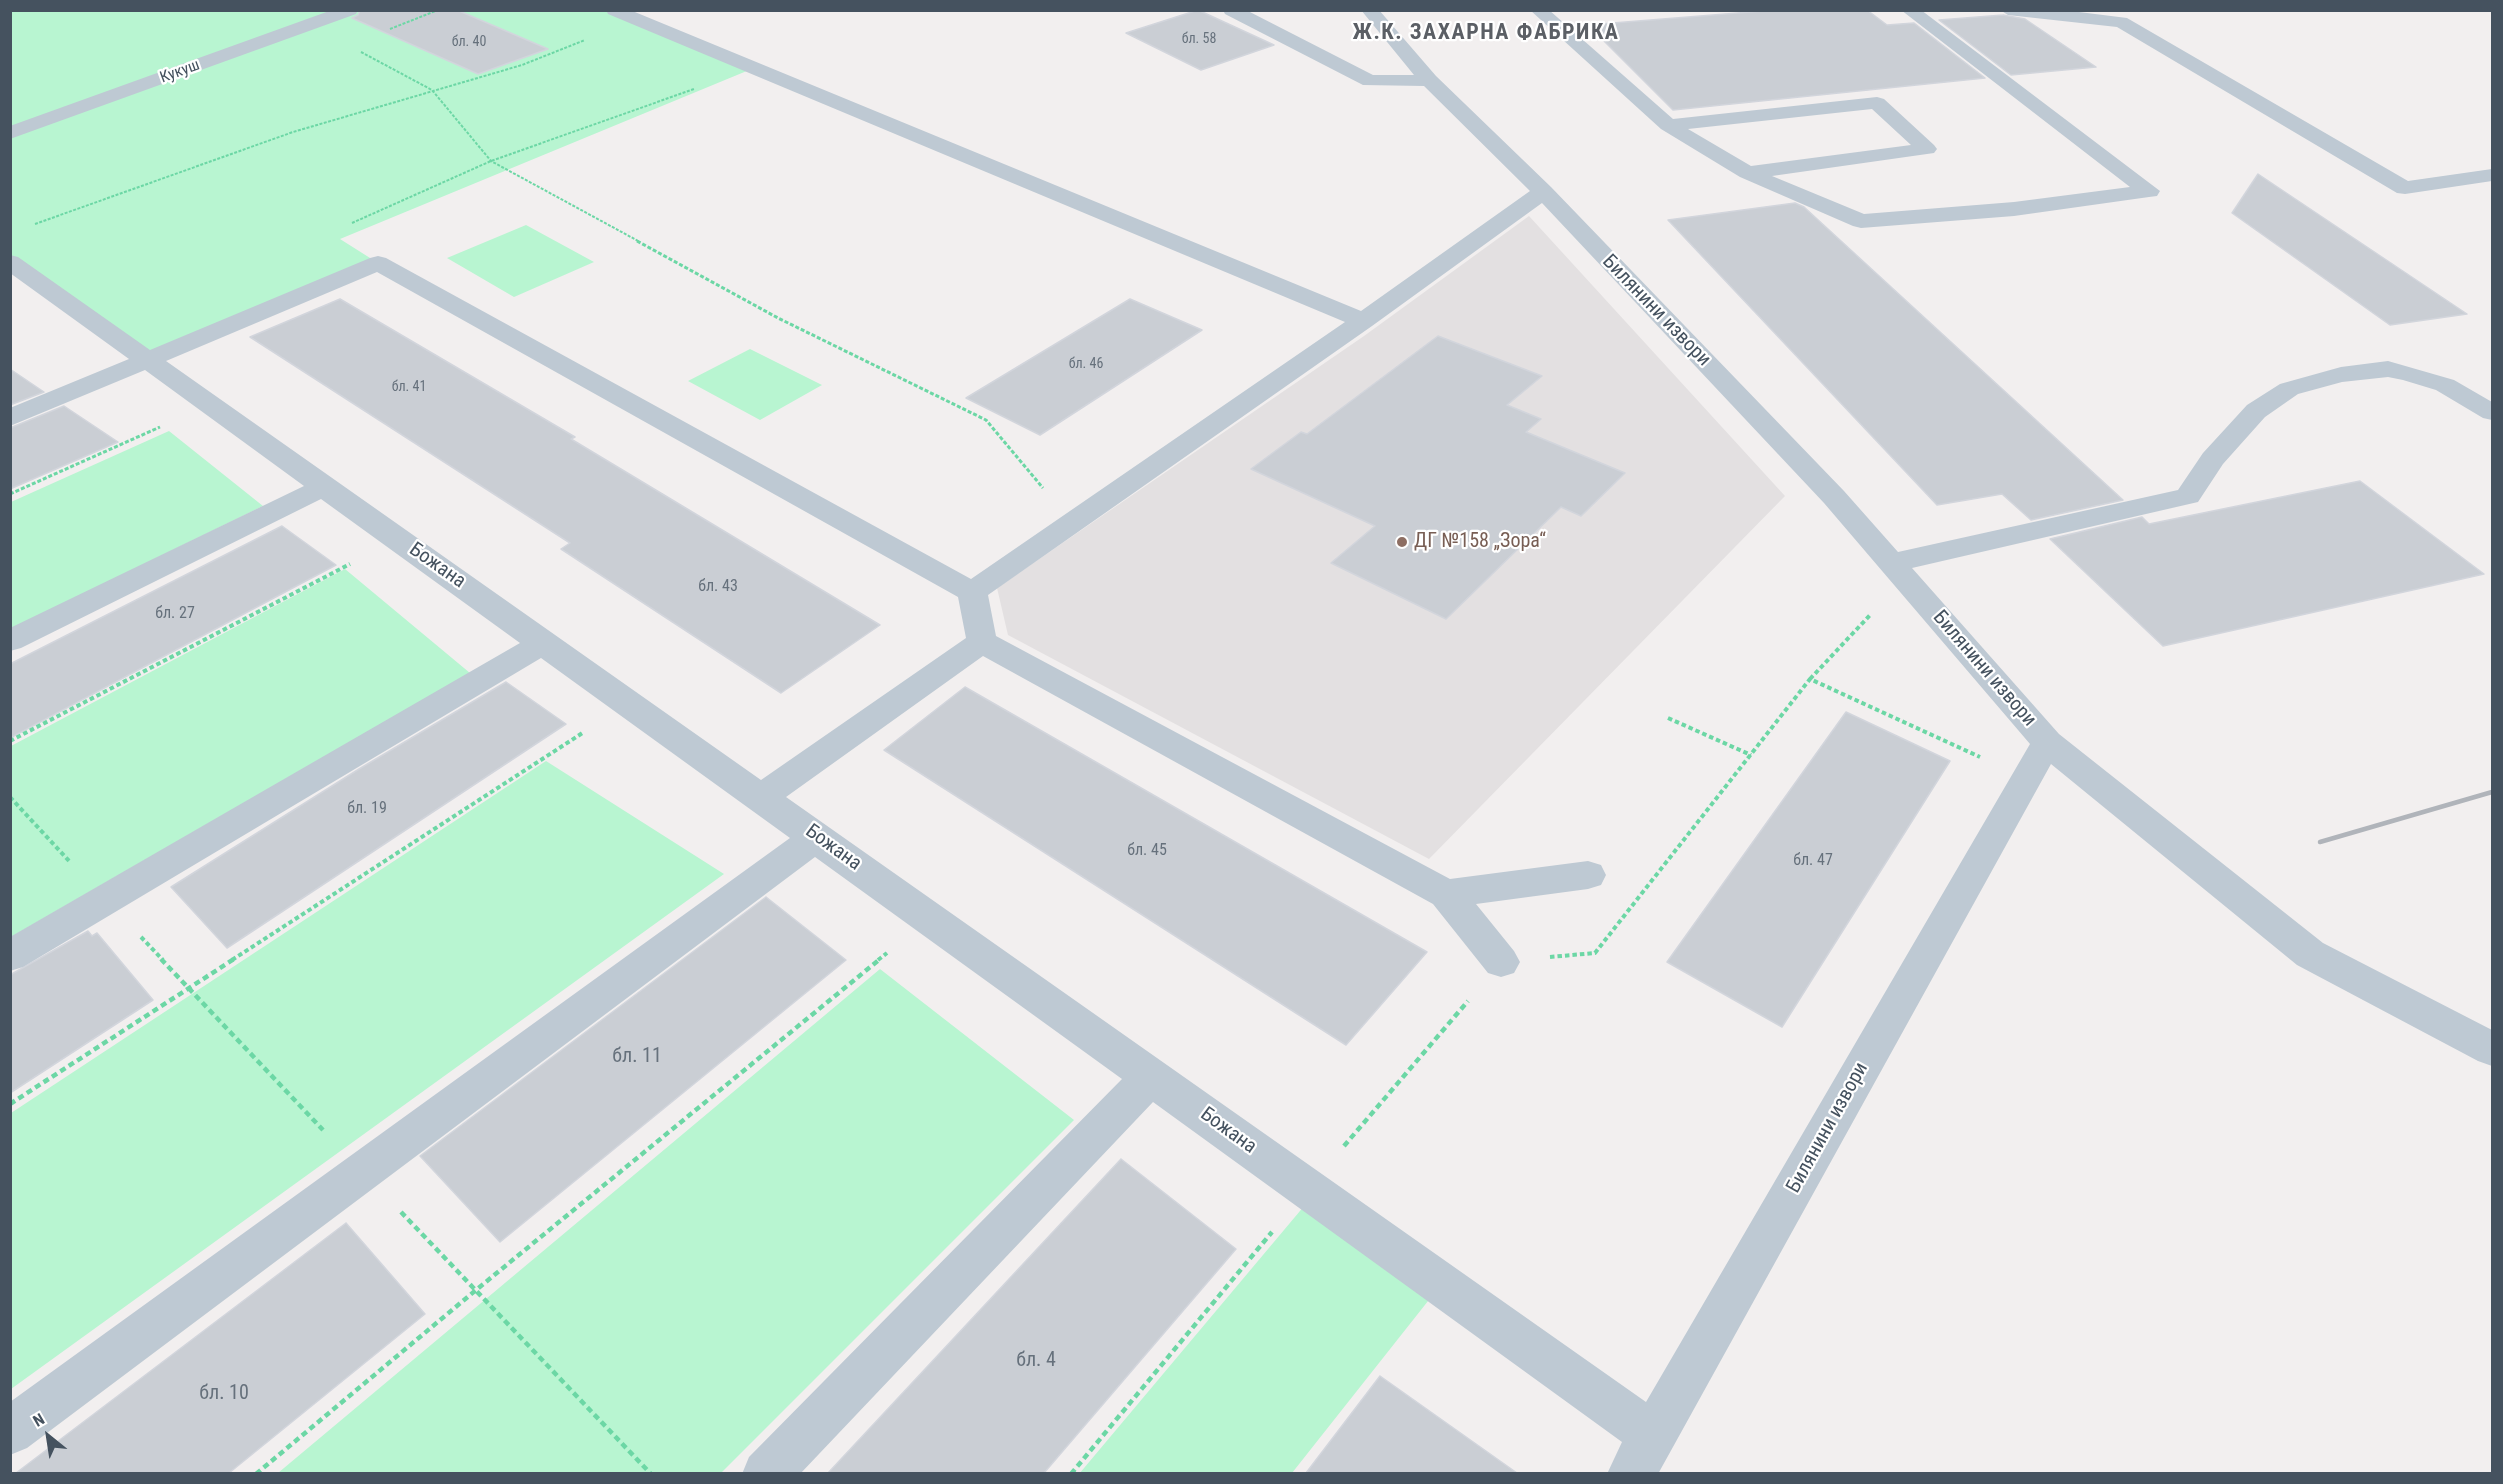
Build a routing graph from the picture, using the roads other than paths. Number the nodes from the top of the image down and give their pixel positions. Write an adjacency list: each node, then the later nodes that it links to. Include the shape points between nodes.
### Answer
1 (350, 10): 12 (street, Кукуш)
2 (614, 10): 9 (street)
3 (670, 10): 9 (street)
4 (1231, 10): 10 (street, via 1370,81)
5 (1370, 10): 10 (street, Билянини извори)
6 (1538, 10): 11 (street)
7 (1909, 10): 13 (street, via 2149,191 2014,209 1861,221)
8 (2008, 10): 14 (street, via 2121,22 2405,188)
9 (636, 20): 17 (street)
10 (1429, 80): 15 (street, Билянини извори)
11 (1668, 125): 13 (street); 13 (street, via 1877,103 1927,149)
12 (10, 133)
13 (1747, 173)
14 (2493, 175)
15 (1543, 192): 17 (street); 22 (street, Билянини извори, via 1834,497)
16 (10, 262): 18 (street, Божана)
17 (1363, 321): 23 (street)
18 (146, 361): 20 (street); 21 (street, Божана); 23 (street, via 378,263)
19 (2493, 412): 22 (street, via 2445,385 2410,374 2388,369 2341,375 2289,389 2256,411 2213,459 2188,496)
20 (10, 418)
21 (325, 486): 24 (street); 25 (street, Божана)
22 (1898, 570): 27 (street, Билянини извори)
23 (972, 592): 26 (street)
24 (10, 641)
25 (545, 642): 28 (street, Божана); 32 (street)
26 (982, 642): 28 (street); 31 (street)
27 (2047, 742): 34 (street, via 2310,954); 37 (street, Билянини извори)
28 (761, 797): 29 (street, Божана)
29 (817, 837): 35 (street, Божана); 36 (street)
30 (1588, 875): 31 (street)
31 (1446, 894): 33 (street)
32 (10, 956)
33 (1501, 962)
34 (2493, 1049)
35 (1152, 1077): 37 (street, Божана); 38 (street)
36 (10, 1431)
37 (1654, 1436): 39 (street, Билянини извори)
38 (766, 1473)
39 (1631, 1473)

